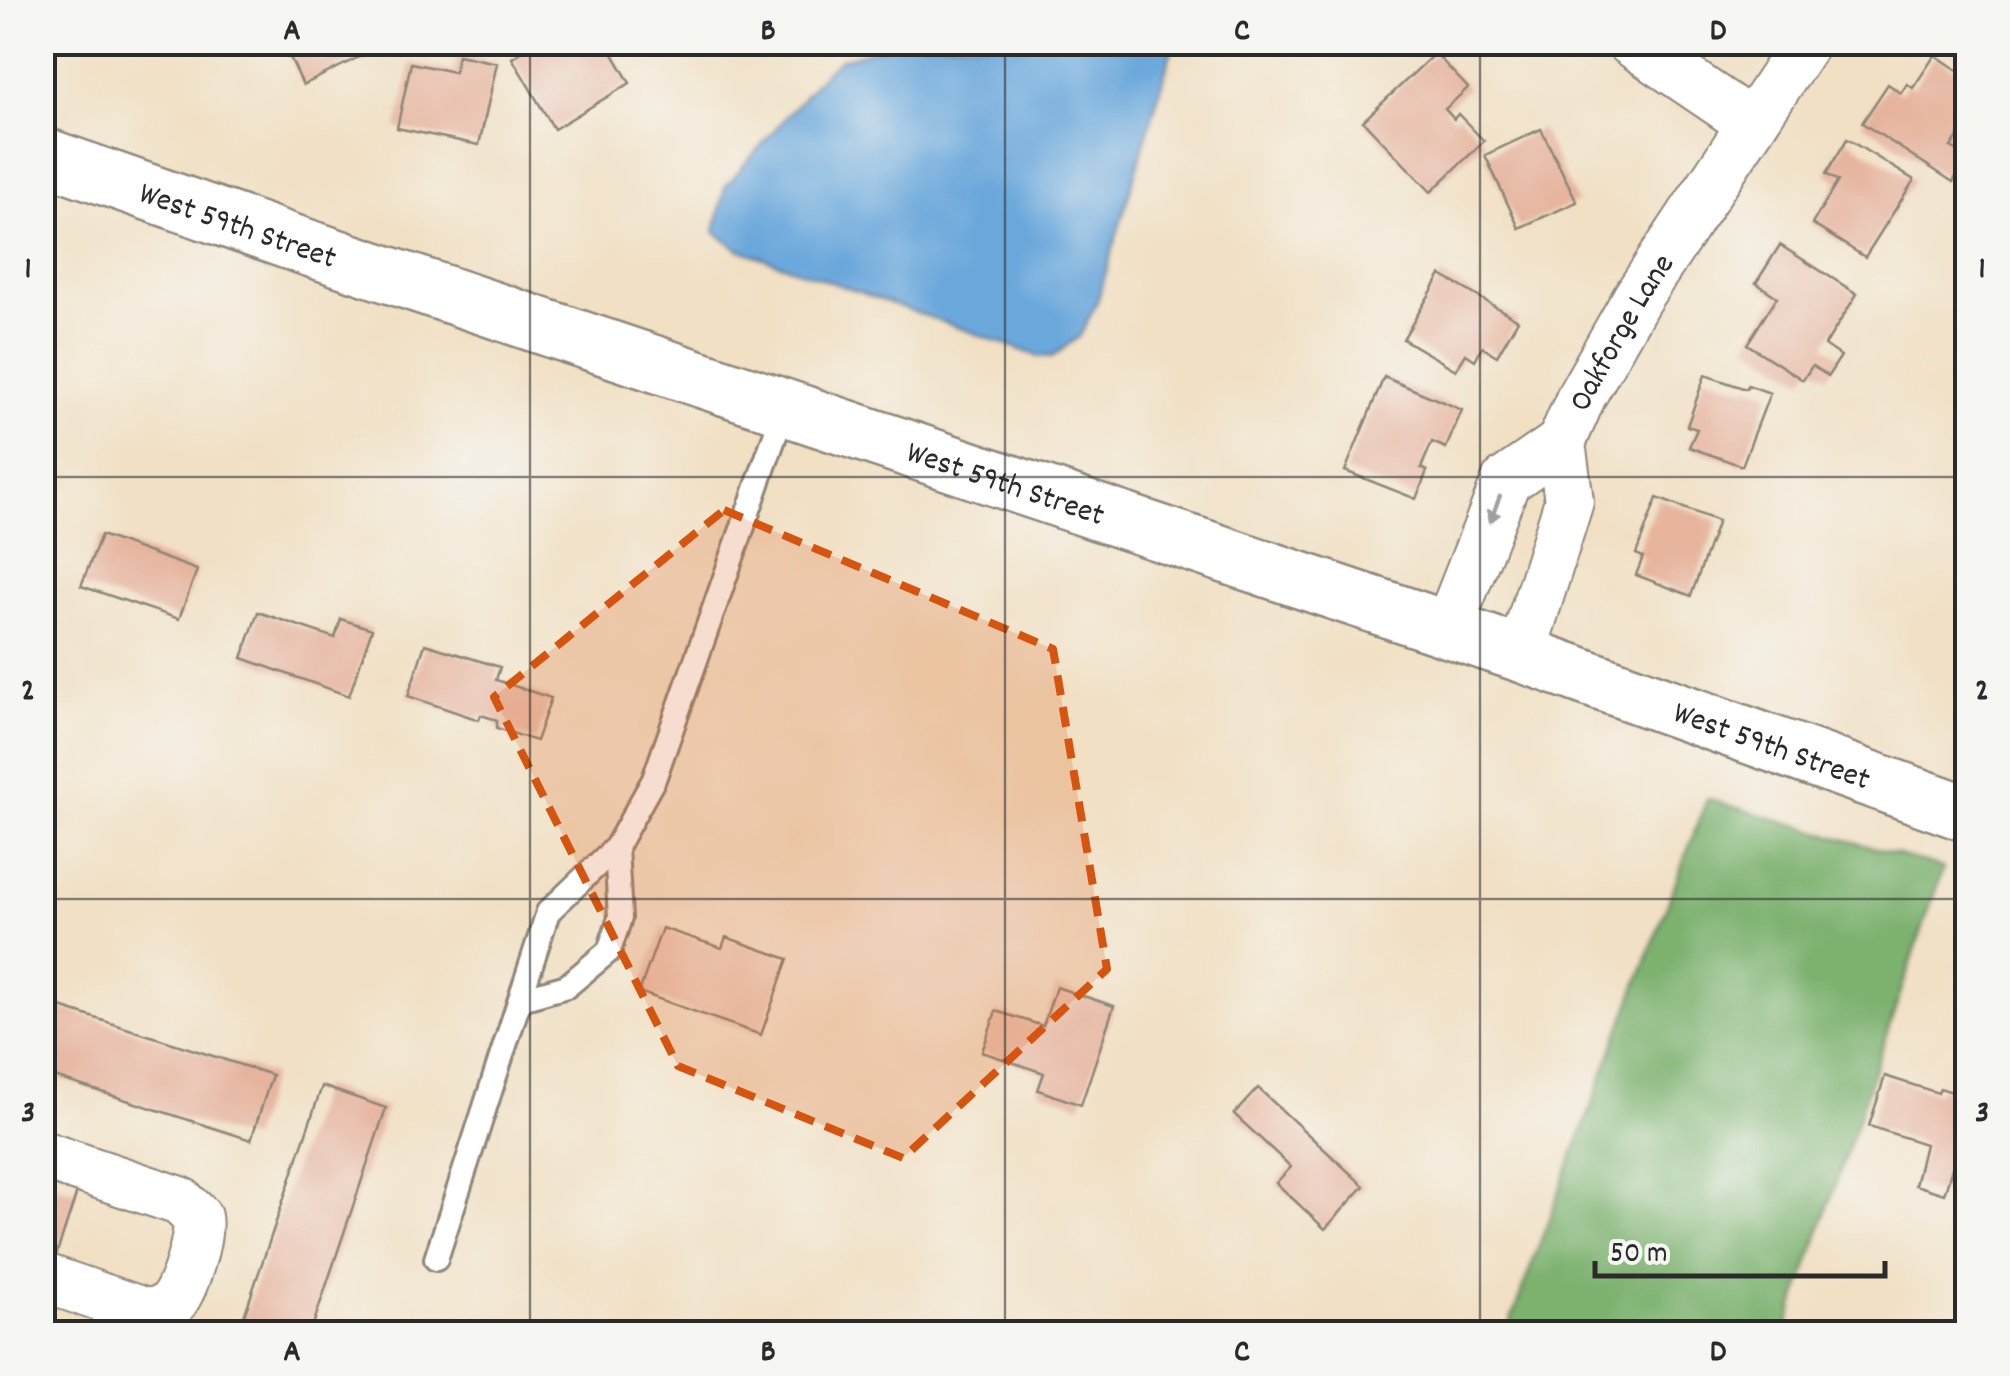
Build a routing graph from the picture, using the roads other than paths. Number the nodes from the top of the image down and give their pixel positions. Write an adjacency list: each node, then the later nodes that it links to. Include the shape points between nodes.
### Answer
1 (1631, 42): 3 (street)
2 (1806, 42): 3 (street, Oakforge Lane)
3 (1752, 124): 6 (street, Oakforge Lane, via 1618,328)
4 (42, 155): 5 (street, West 59th Street)
5 (785, 407): 7 (street, West 59th Street); 10 (lane, via 654,779)
6 (1561, 443): 7 (street, one-way to 7, via 1506,480); 8 (street, Oakforge Lane, via 1569,501)
7 (1447, 631): 8 (street, West 59th Street)
8 (1521, 654): 9 (street, West 59th Street)
9 (1968, 814)
10 (616, 847): 11 (lane, via 548,912); 11 (lane, via 620,918 609,951 567,986)
11 (521, 999): 13 (lane)
12 (42, 1154): 14 (street, via 180,1201 197,1216 199,1233 178,1294 163,1310 146,1313)
13 (436, 1259)
14 (42, 1277)

